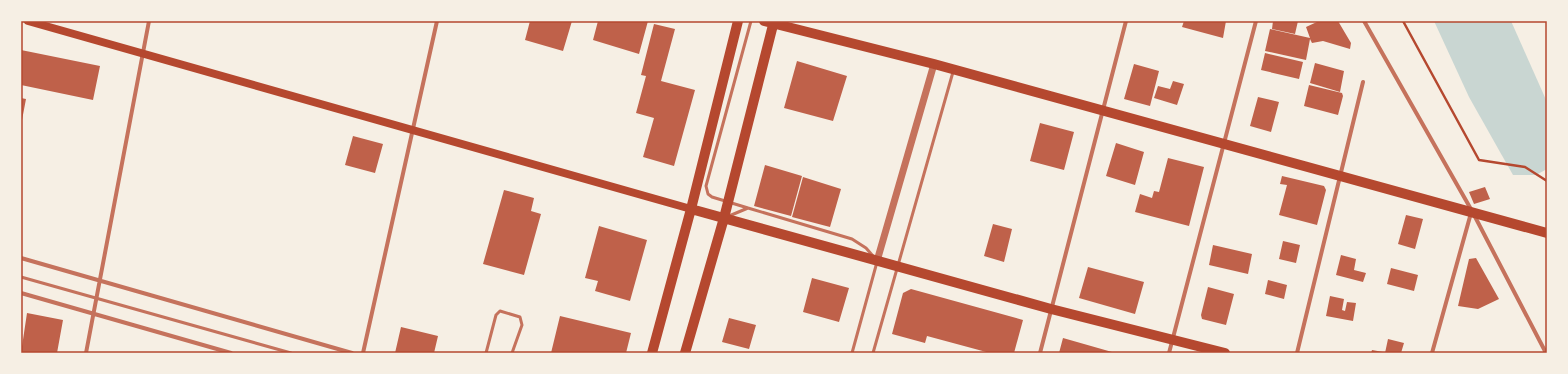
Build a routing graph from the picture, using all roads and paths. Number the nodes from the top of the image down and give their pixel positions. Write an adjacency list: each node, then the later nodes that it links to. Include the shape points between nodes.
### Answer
1 (28, 21): 11 (main road)
2 (149, 21): 11 (street)
3 (437, 21): 16 (street)
4 (738, 21): 22 (main road)
5 (751, 21): 20 (lane, via 706,186 708,194 712,197)
6 (1126, 21): 15 (street)
7 (1256, 21): 17 (street)
8 (1364, 21): 23 (street)
9 (1403, 21): 19 (path, via 1479,160 1525,167)
10 (771, 22): 12 (main road); 20 (main road)
11 (142, 54): 16 (main road); 30 (street)
12 (934, 64): 13 (main road); 27 (street)
13 (954, 69): 15 (main road); 28 (lane)
14 (1363, 82): 18 (street)
15 (1102, 111): 17 (main road); 33 (street)
16 (412, 131): 22 (main road); 40 (street)
17 (1224, 144): 18 (main road); 35 (street)
18 (1340, 174): 23 (main road); 50 (street)
19 (1547, 181)
20 (728, 202): 21 (lane); 24 (main road)
21 (748, 208): 24 (lane); 27 (lane, via 852,239 866,248)
22 (691, 209): 24 (main road); 43 (main road)
23 (1472, 211): 25 (main road); 51 (street); 52 (street)
24 (724, 218): 27 (main road); 44 (main road)
25 (1547, 233)
26 (21, 258): 30 (street)
27 (877, 261): 28 (main road); 45 (lane)
28 (898, 267): 33 (main road); 46 (lane)
29 (21, 276): 32 (lane)
30 (99, 280): 32 (street); 39 (street)
31 (21, 293): 34 (street)
32 (97, 297): 34 (street); 38 (lane)
33 (1051, 309): 35 (main road); 47 (street)
34 (94, 314): 36 (street); 37 (street)
35 (1173, 339): 48 (street); 49 (main road)
36 (86, 353)
37 (231, 353)
38 (291, 353)
39 (352, 353)
40 (363, 353)
41 (486, 353): 42 (lane, via 496,315 500,311 520,317 522,320)
42 (512, 353)
43 (652, 353)
44 (685, 353)
45 (852, 353)
46 (873, 353)
47 (1040, 353)
48 (1169, 353)
49 (1225, 353)
50 (1297, 353)
51 (1432, 353)
52 (1546, 353)

